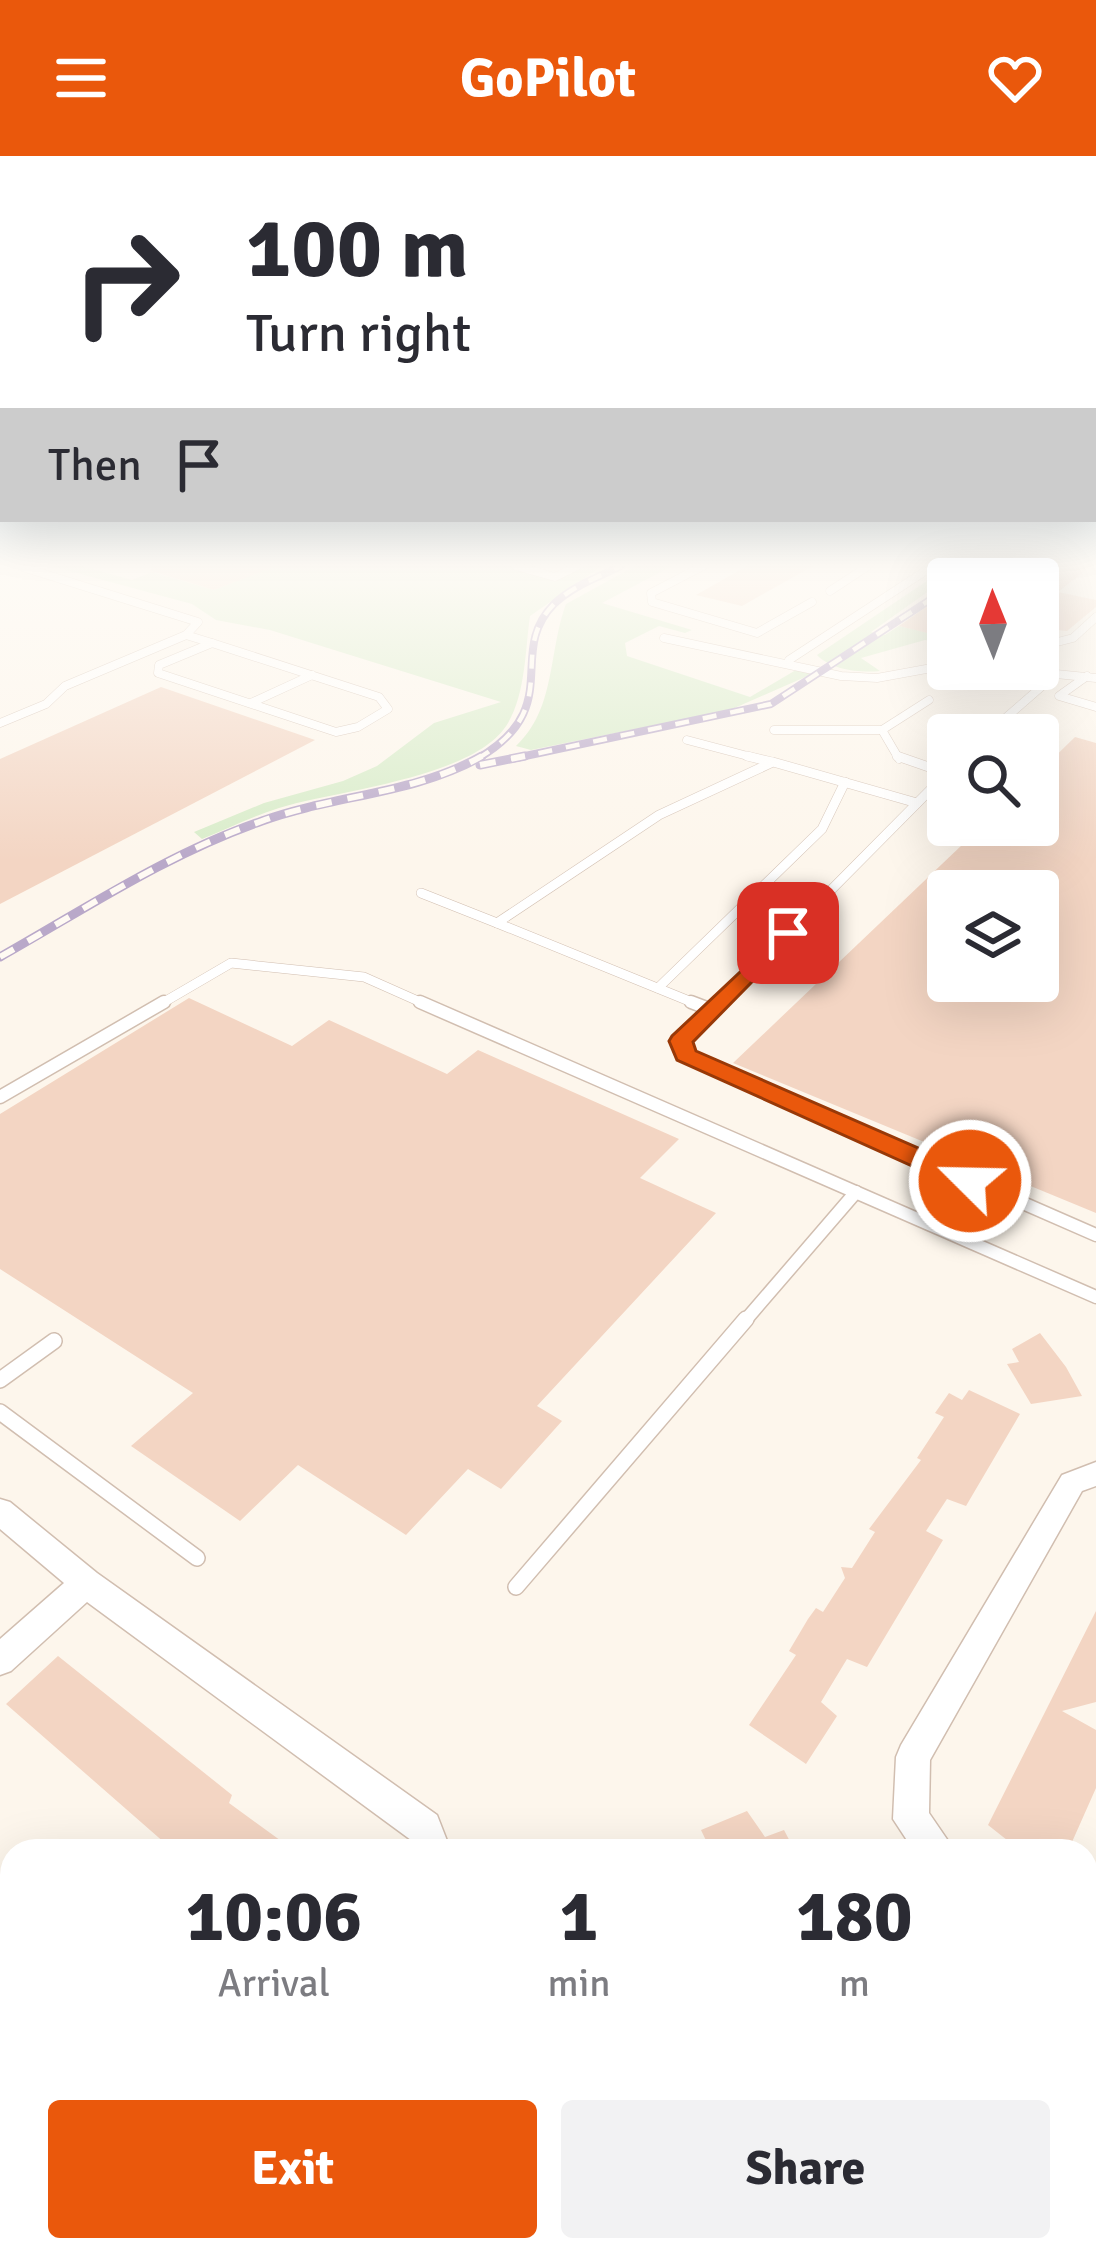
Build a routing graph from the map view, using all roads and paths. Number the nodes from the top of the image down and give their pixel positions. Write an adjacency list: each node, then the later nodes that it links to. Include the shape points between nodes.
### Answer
1 (117, 664): 12 (lane)
2 (161, 664): 9 (lane, via 158,674)
3 (277, 664): 6 (lane)
4 (803, 664): 5 (lane, via 877,678)
5 (927, 669)
6 (312, 675): 9 (lane); 9 (lane, via 379,697 388,710 336,731)
7 (1092, 677): 10 (lane, via 1059,696); 11 (lane, via 1056,674)
8 (929, 700): 14 (lane)
9 (250, 704)
10 (1096, 706)
11 (1010, 714)
12 (0, 723)
13 (774, 730): 14 (lane)
14 (882, 730): 17 (lane, via 899,759)
15 (687, 740): 16 (lane)
16 (773, 762): 18 (lane); 22 (lane, via 659,815)
17 (927, 767)
18 (845, 782): 20 (lane); 23 (lane, via 822,829)
19 (927, 792): 20 (lane)
20 (917, 802): 24 (lane)
21 (421, 893): 22 (lane)
22 (497, 923): 23 (lane)
23 (658, 988): 24 (lane)
24 (712, 1010): 27 (lane, via 681,1041 685,1055)
25 (0, 1096): 26 (lane, via 230,963 364,977)
26 (856, 1192): 28 (lane); 36 (lane)
27 (1096, 1235)
28 (1096, 1297)
29 (54, 1341): 30 (lane)
30 (0, 1380)
31 (0, 1412): 34 (lane)
32 (1096, 1474): 39 (street, via 1072,1483 913,1757 911,1819)
33 (0, 1511): 35 (street)
34 (197, 1558)
35 (86, 1583): 37 (street); 38 (street, via 424,1828)
36 (516, 1587)
37 (0, 1660)
38 (428, 1839)
39 (927, 1839)

